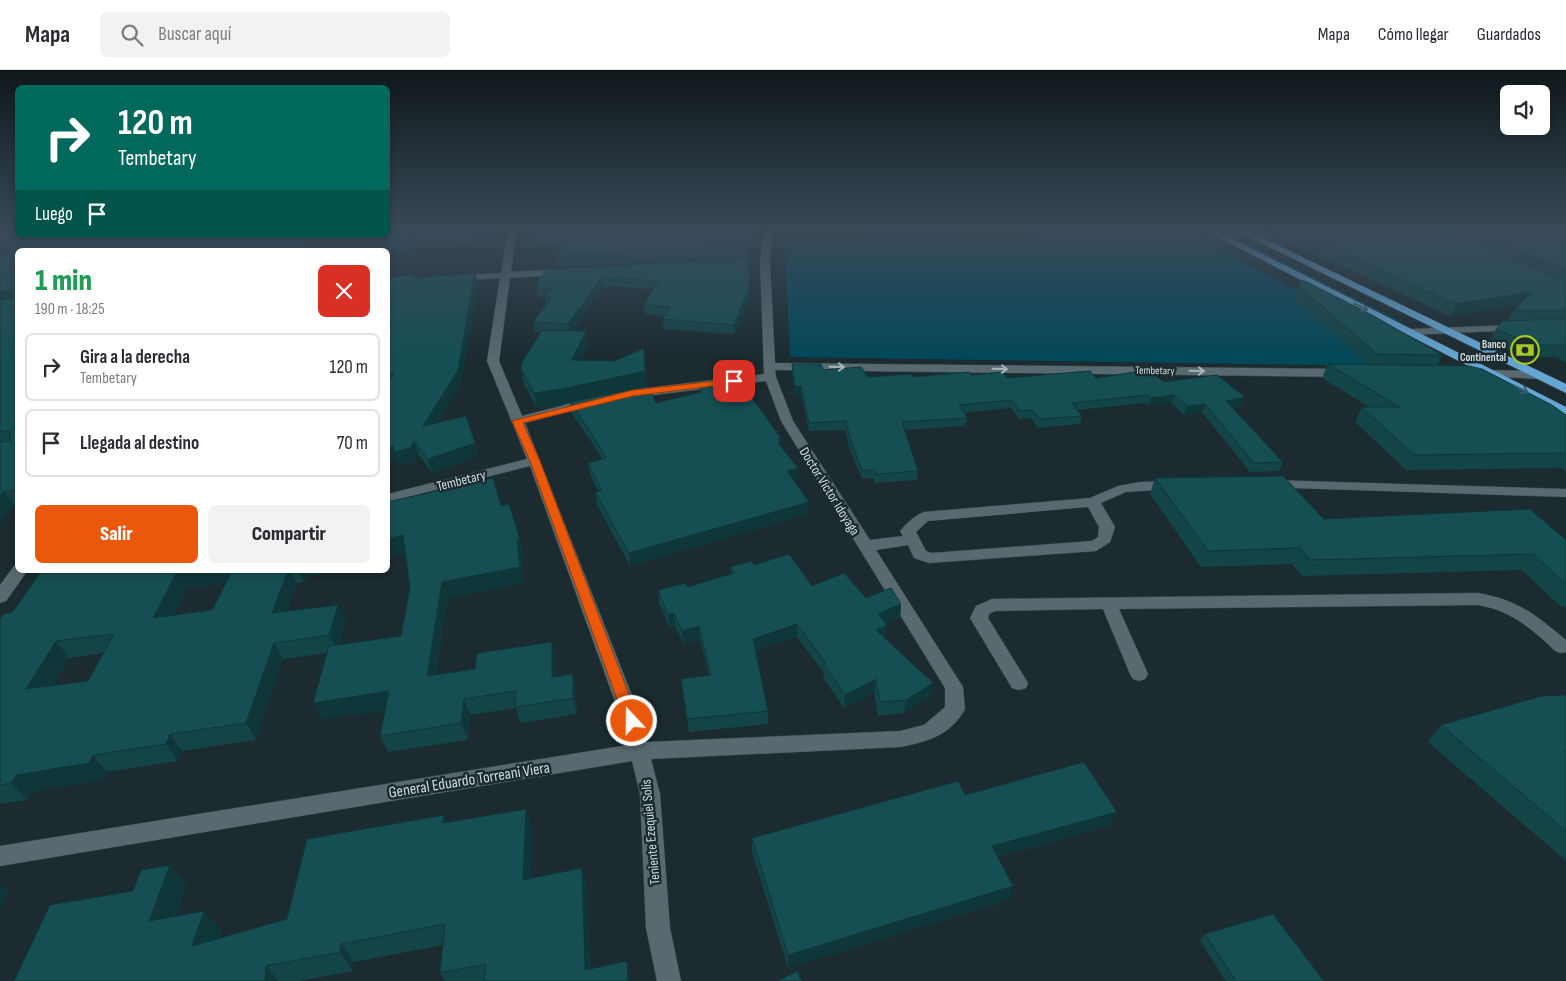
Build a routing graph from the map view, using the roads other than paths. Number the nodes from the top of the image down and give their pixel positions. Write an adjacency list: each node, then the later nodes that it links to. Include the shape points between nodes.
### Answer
1 (549, 273): 5 (street)
2 (762, 273): 10 (street, Doctor Victor Idoyaga)
3 (1292, 273): 9 (highway, one-way to 9)
4 (1327, 273): 8 (highway)
5 (507, 275): 6 (street); 17 (street, Teniente Ezequiel Solís, via 493,361)
6 (447, 279)
7 (1526, 327): 8 (street)
8 (1447, 331): 9 (street); 14 (highway)
9 (1410, 332): 13 (highway)
10 (771, 372): 11 (street, Tembetary, one-way to 11); 17 (street, Tembetary, via 609,398); 25 (street, Doctor Victor Idoyaga, via 786,422)
11 (1353, 373)
12 (1466, 374): 13 (street)
13 (1493, 374): 14 (street); 16 (highway, one-way to 16)
14 (1538, 375): 15 (highway)
15 (1566, 389)
16 (1566, 412)
17 (517, 421): 18 (street, Teniente Ezequiel Solís)
18 (535, 461): 22 (street, Tembetary); 33 (street, Teniente Ezequiel Solís, via 632,721)
19 (1260, 484): 21 (street)
20 (1185, 485): 23 (street, via 1129,486)
21 (1566, 493)
22 (390, 497)
23 (1093, 502): 24 (street, via 924,517 908,531); 24 (street, via 1107,527 1105,539 1096,546 940,559 920,554)
24 (912, 540): 25 (street)
25 (865, 546): 32 (street, Doctor Victor Idoyaga, via 954,687 955,709)
26 (18, 573): 27 (street)
27 (0, 596)
28 (1109, 605): 29 (street, via 1478,599 1502,602 1523,612); 30 (street); 31 (street, via 992,605 982,610 979,618)
29 (1562, 647)
30 (1139, 674)
31 (1019, 683)
32 (941, 727): 33 (street, General Eduardo Torreani Viera, via 922,736 900,739)
33 (640, 751): 34 (street, General Eduardo Torreani Viera); 35 (street, Teniente Ezequiel Solís, via 650,794 658,928)
34 (0, 856)
35 (669, 981)

